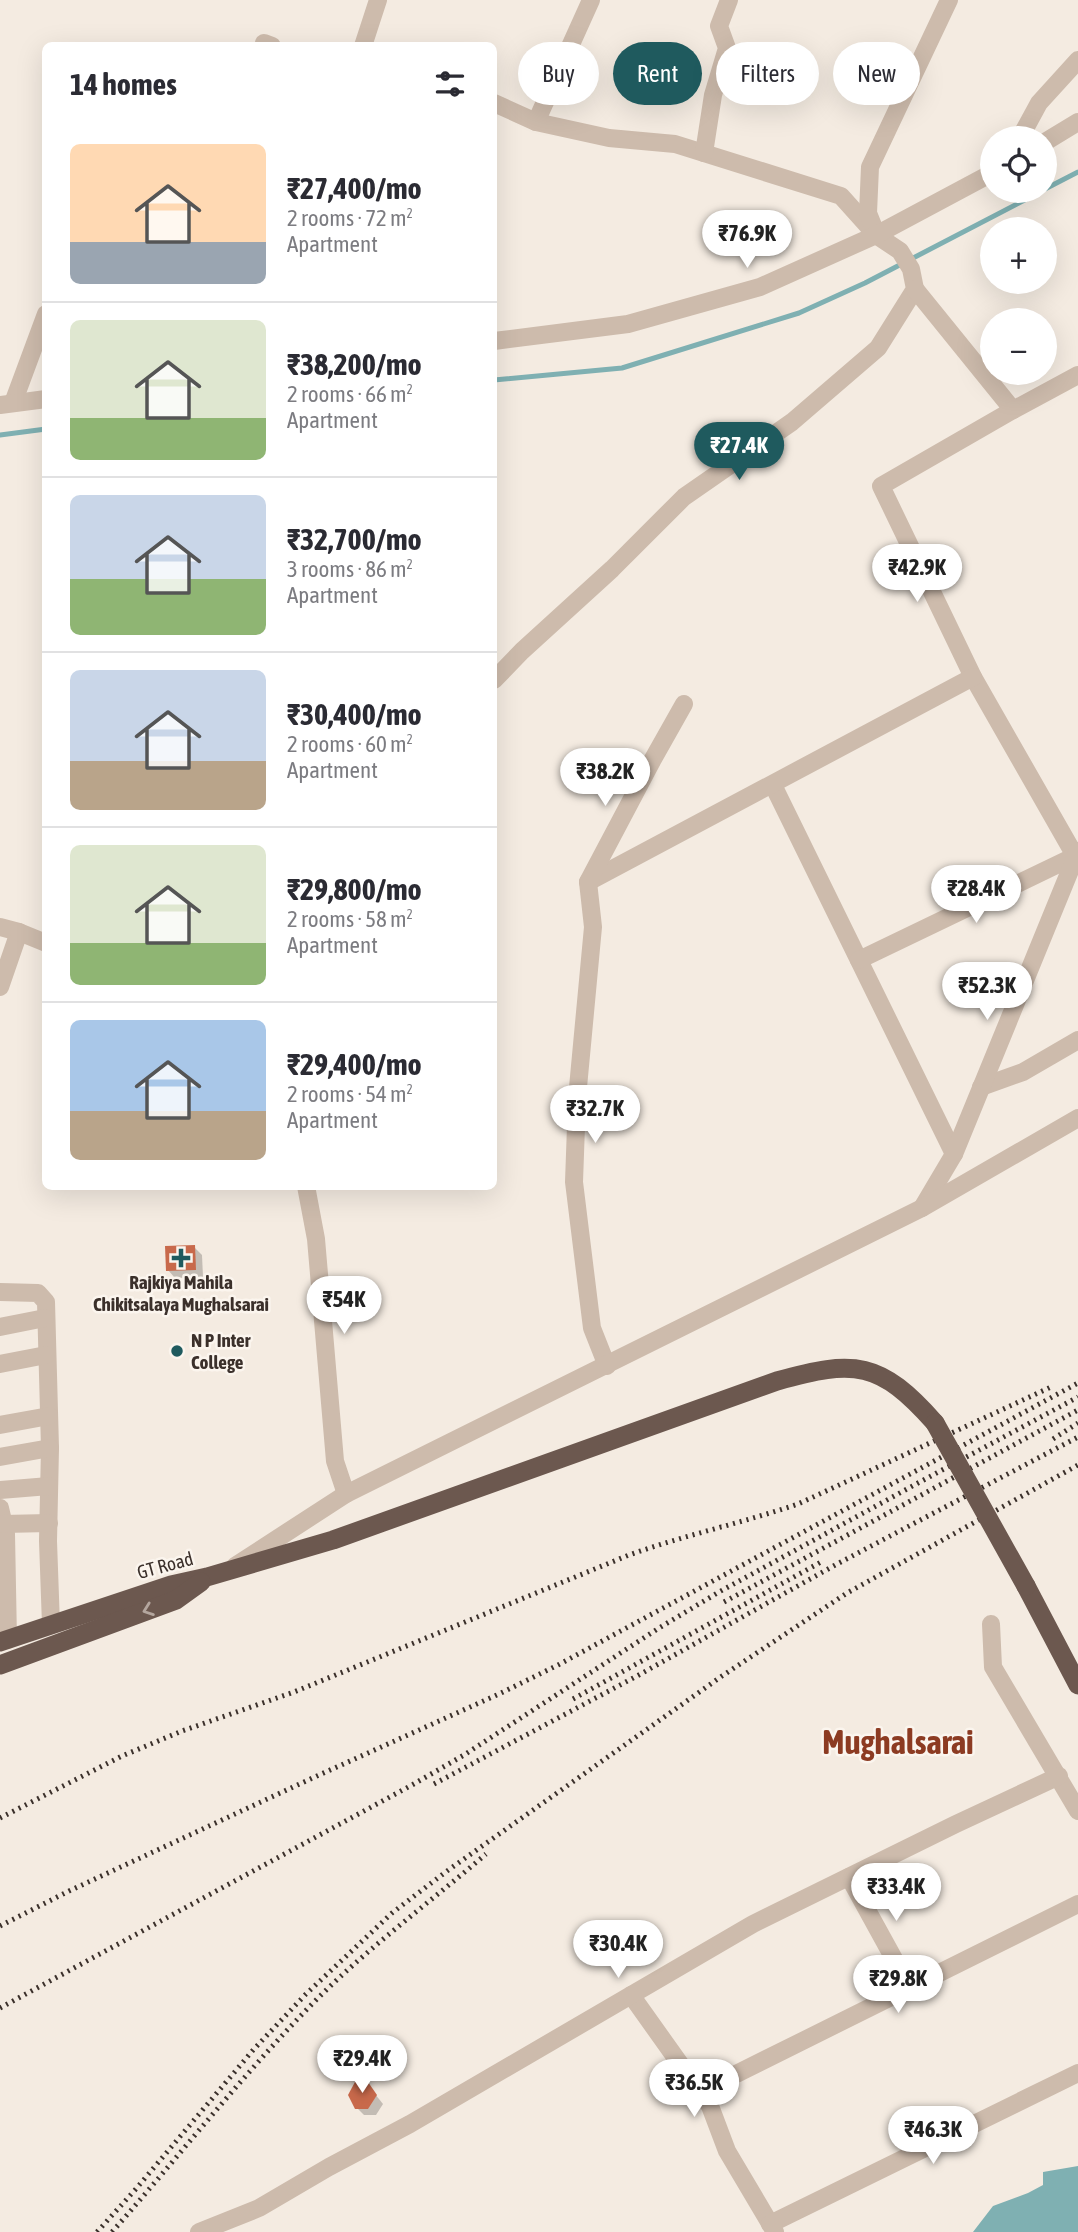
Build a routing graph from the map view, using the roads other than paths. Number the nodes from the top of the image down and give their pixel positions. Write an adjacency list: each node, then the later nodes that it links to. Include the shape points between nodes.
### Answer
1 (378, 0): 5 (street)
2 (591, 0): 8 (street)
3 (729, 0): 12 (street, via 719,26 727,48 713,95)
4 (949, 0): 14 (street, via 870,167 868,213)
5 (364, 42)
6 (1078, 60): 10 (street, via 1039,103)
7 (497, 104): 8 (street)
8 (536, 122): 12 (street, via 608,138 675,144)
9 (1078, 122): 11 (street)
10 (1027, 126)
11 (1057, 135)
12 (704, 153): 14 (street, via 841,196)
13 (980, 179): 14 (street)
14 (876, 234): 15 (street, via 900,251); 17 (street, via 760,287 628,324)
15 (915, 289): 21 (street); 22 (street, via 878,348 792,422 684,496)
16 (42, 323): 20 (street)
17 (497, 340)
18 (1078, 375): 21 (street)
19 (42, 400): 20 (street)
20 (7, 404)
21 (1013, 410): 23 (street, via 881,486)
22 (497, 677)
23 (973, 677): 25 (street); 26 (street)
24 (684, 704): 27 (street)
25 (773, 785): 27 (street); 31 (street)
26 (1077, 856): 31 (street); 34 (street)
27 (588, 882): 44 (street, via 593,927 574,1182 592,1328)
28 (0, 927): 29 (street)
29 (19, 932): 30 (street); 32 (street)
30 (42, 941)
31 (859, 960): 36 (street)
32 (0, 988)
33 (1078, 1040): 34 (street, via 1023,1072)
34 (981, 1087): 36 (street)
35 (1078, 1118): 38 (street)
36 (954, 1154): 38 (street)
37 (307, 1190): 51 (street, via 316,1239 335,1461)
38 (922, 1208): 44 (street)
39 (0, 1292): 40 (street, via 38,1293 46,1302)
40 (45, 1318): 41 (street); 42 (street)
41 (0, 1327)
42 (46, 1355): 43 (street); 45 (street)
43 (0, 1364)
44 (607, 1366): 51 (street)
45 (49, 1416): 46 (street); 47 (street)
46 (0, 1425)
47 (50, 1448): 48 (street); 49 (street)
48 (0, 1457)
49 (49, 1486): 50 (street); 53 (street)
50 (0, 1490)
51 (346, 1494): 54 (street)
52 (2, 1516): 53 (street); 58 (street, via 6,1534)
53 (49, 1523): 57 (street)
54 (229, 1569): 55 (highway); 60 (highway, bridge, via 333,1540 777,1381 845,1367 873,1372 895,1384 935,1423)
55 (207, 1577): 57 (highway, GT Road); 59 (highway, GT Road, one-way to 59, via 176,1600)
56 (991, 1624): 61 (street, via 993,1667)
57 (51, 1625): 58 (highway, GT Road)
58 (4, 1641)
59 (0, 1665)
60 (1074, 1677)
61 (1059, 1776): 62 (street); 63 (street)
62 (1078, 1811)
63 (849, 1877): 65 (street); 66 (street, via 753,1924)
64 (1078, 1904): 65 (street)
65 (910, 1988): 68 (street)
66 (631, 1995): 68 (street); 70 (street, via 259,2208)
67 (1078, 2073): 69 (street)
68 (700, 2092): 69 (street, via 727,2151)
69 (772, 2228)
70 (199, 2232)

